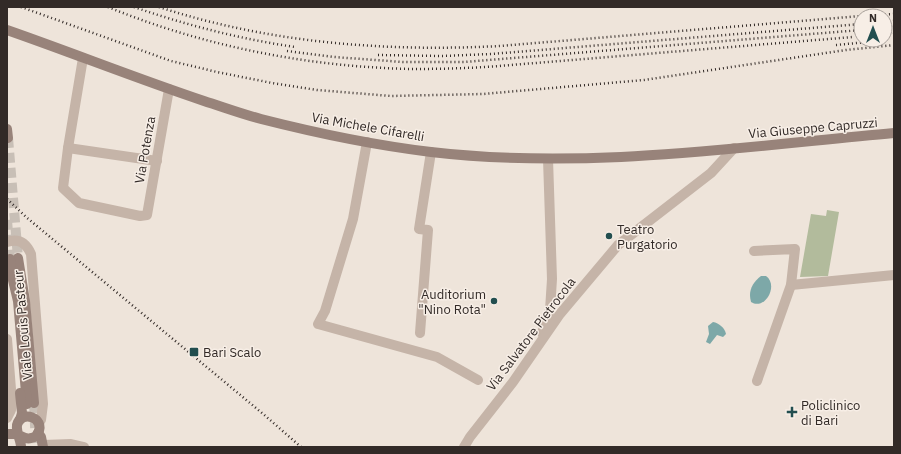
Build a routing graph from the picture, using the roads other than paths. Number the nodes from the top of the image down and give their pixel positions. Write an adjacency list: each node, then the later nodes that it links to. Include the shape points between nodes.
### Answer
1 (10, 31): 2 (main road, Via Michele Cifarelli)
2 (83, 58): 3 (main road, Via Michele Cifarelli); 6 (street)
3 (169, 89): 5 (main road, Via Michele Cifarelli, via 259,118); 10 (street, Via Potenza)
4 (894, 133): 7 (main road, Via Giuseppe Capruzzi)
5 (367, 142): 8 (main road, Via Michele Cifarelli); 19 (street, via 353,219 325,311 318,324 437,357)
6 (68, 148): 10 (street); 10 (street, Via Potenza, via 63,188 79,203 140,216 147,215)
7 (734, 148): 9 (main road, Via Michele Cifarelli, via 622,157); 18 (street, Via Salvatore Pietrocola, via 711,173 618,245 560,314)
8 (431, 152): 9 (main road, Via Michele Cifarelli); 16 (street, via 419,229 428,230)
9 (548, 159): 18 (street, via 551,303)
10 (156, 161)
11 (7, 242): 23 (street, Viale Louis Pasteur, via 22,242 31,254 43,404 41,420)
12 (754, 251): 15 (street, via 795,249)
13 (894, 275): 15 (street)
14 (12, 276): 14 (main road, via 14,258 25,301 31,404 18,301); 22 (main road, via 11,302 22,408)
15 (791, 285): 20 (street)
16 (420, 333)
17 (7, 339): 21 (street, Viale Louis Pasteur, via 12,402 12,410)
18 (537, 347): 31 (street, Via Salvatore Pietrocola)
19 (478, 380)
20 (757, 381)
21 (7, 418)
22 (19, 422): 23 (main road, via 22,418 30,416); 24 (main road); 27 (main road)
23 (38, 422): 25 (main road)
24 (7, 426)
25 (38, 433): 27 (main road, via 29,439); 28 (main road)
26 (7, 434): 27 (main road)
27 (19, 435): 29 (main road)
28 (43, 446): 30 (street, via 71,444)
29 (21, 447)
30 (84, 447)
31 (464, 447)

